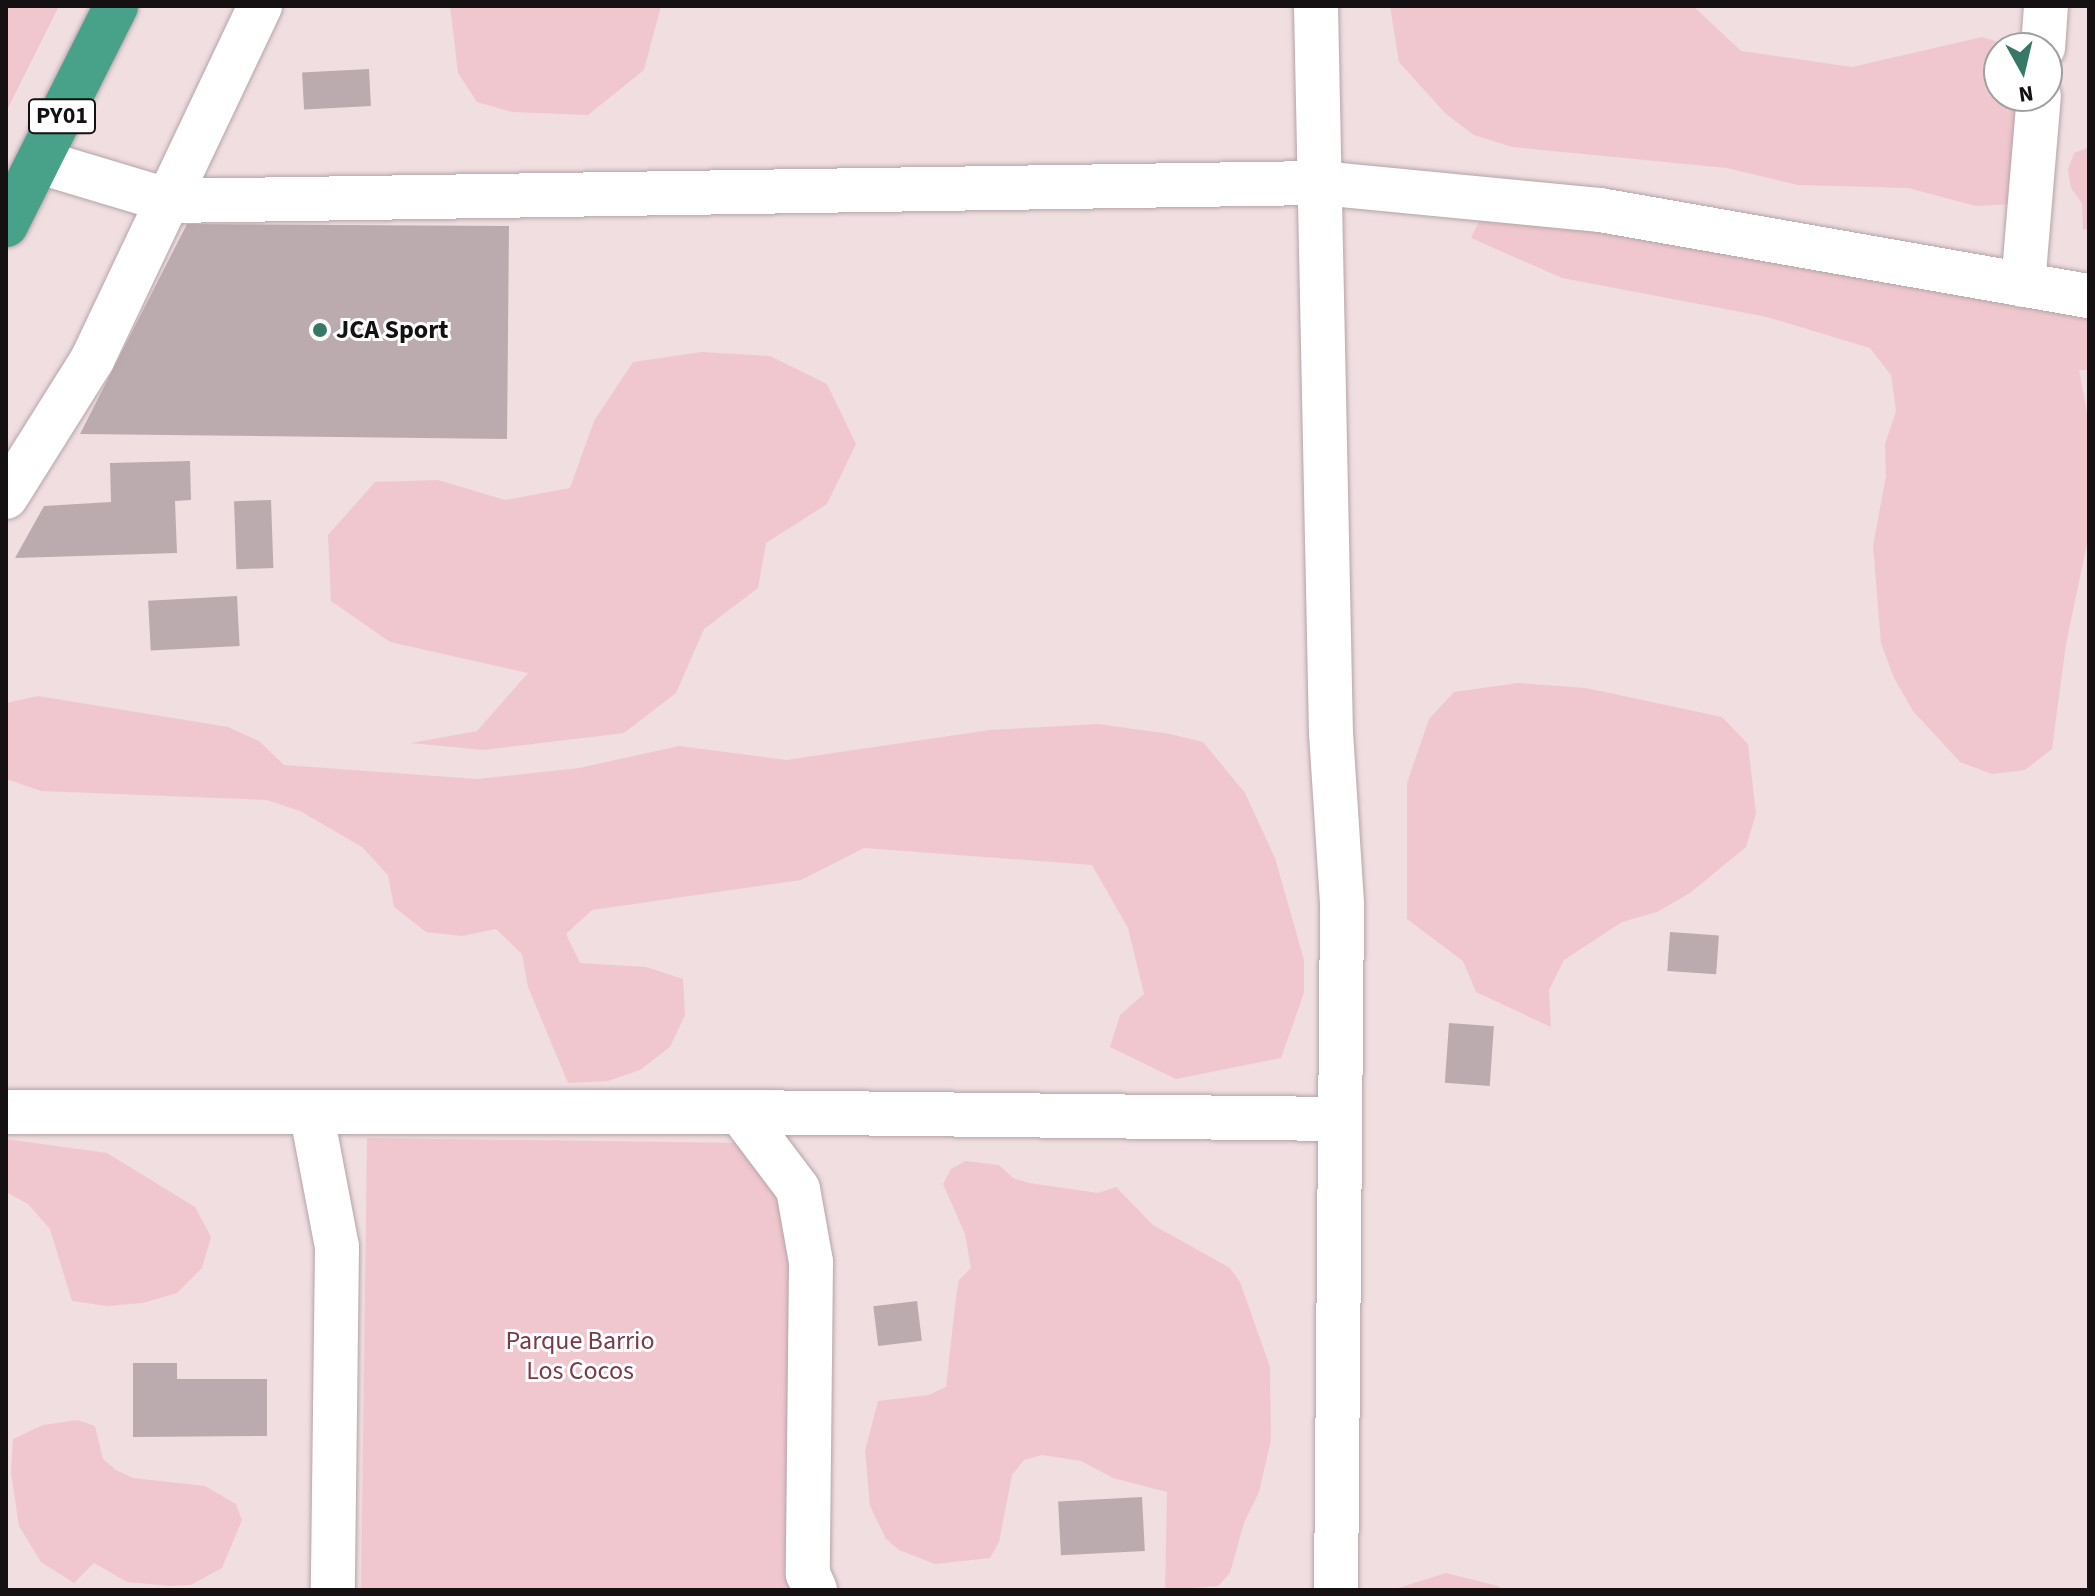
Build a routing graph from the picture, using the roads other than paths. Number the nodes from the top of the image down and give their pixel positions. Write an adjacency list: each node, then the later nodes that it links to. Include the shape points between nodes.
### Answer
1 (116, 6): 7 (highway, PY01)
2 (260, 6): 9 (street)
3 (1316, 6): 8 (street)
4 (2046, 6): 5 (street)
5 (2044, 32)
6 (2038, 112): 11 (street)
7 (40, 162): 9 (street); 10 (highway, PY01)
8 (1320, 183): 9 (street); 11 (street, via 1600,210); 17 (street, via 1331,733 1342,905)
9 (170, 201): 13 (street, via 92,360)
10 (6, 225)
11 (2023, 285): 12 (street)
12 (2089, 296)
13 (6, 497)
14 (6, 1112): 16 (street)
15 (740, 1112): 16 (street); 17 (street); 19 (street, via 798,1189 811,1262 808,1574)
16 (312, 1116): 18 (street, via 337,1247)
17 (1340, 1119): 20 (street)
18 (333, 1590)
19 (815, 1590)
20 (1336, 1590)

